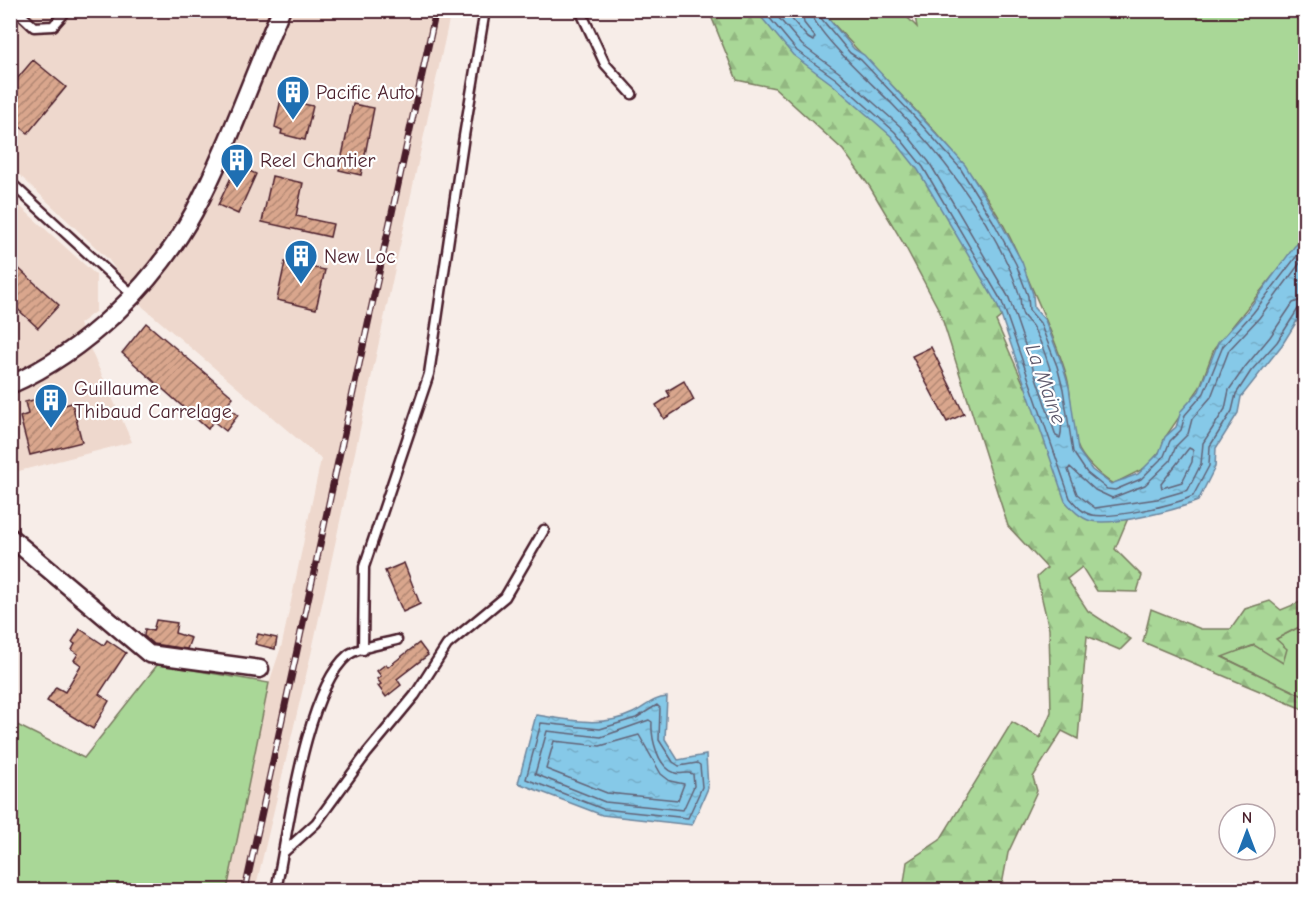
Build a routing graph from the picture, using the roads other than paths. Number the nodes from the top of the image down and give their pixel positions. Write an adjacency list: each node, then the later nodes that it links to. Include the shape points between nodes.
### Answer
1 (16, 10): 2 (lane, via 34,27 53,26); 6 (lane)
2 (67, 10)
3 (280, 10): 9 (street, via 193,212)
4 (486, 10): 14 (lane, via 429,374 364,567)
5 (580, 10): 7 (lane, via 605,64)
6 (10, 16)
7 (632, 94)
8 (10, 182): 9 (lane)
9 (133, 295): 10 (street, via 64,355)
10 (10, 385)
11 (544, 530): 16 (lane, via 505,597 447,645 414,695 316,823)
12 (10, 537): 15 (street, via 149,654)
13 (397, 640): 14 (lane)
14 (363, 650): 16 (lane, via 349,653 328,680 311,719)
15 (260, 669)
16 (284, 852): 17 (lane)
17 (276, 891)

